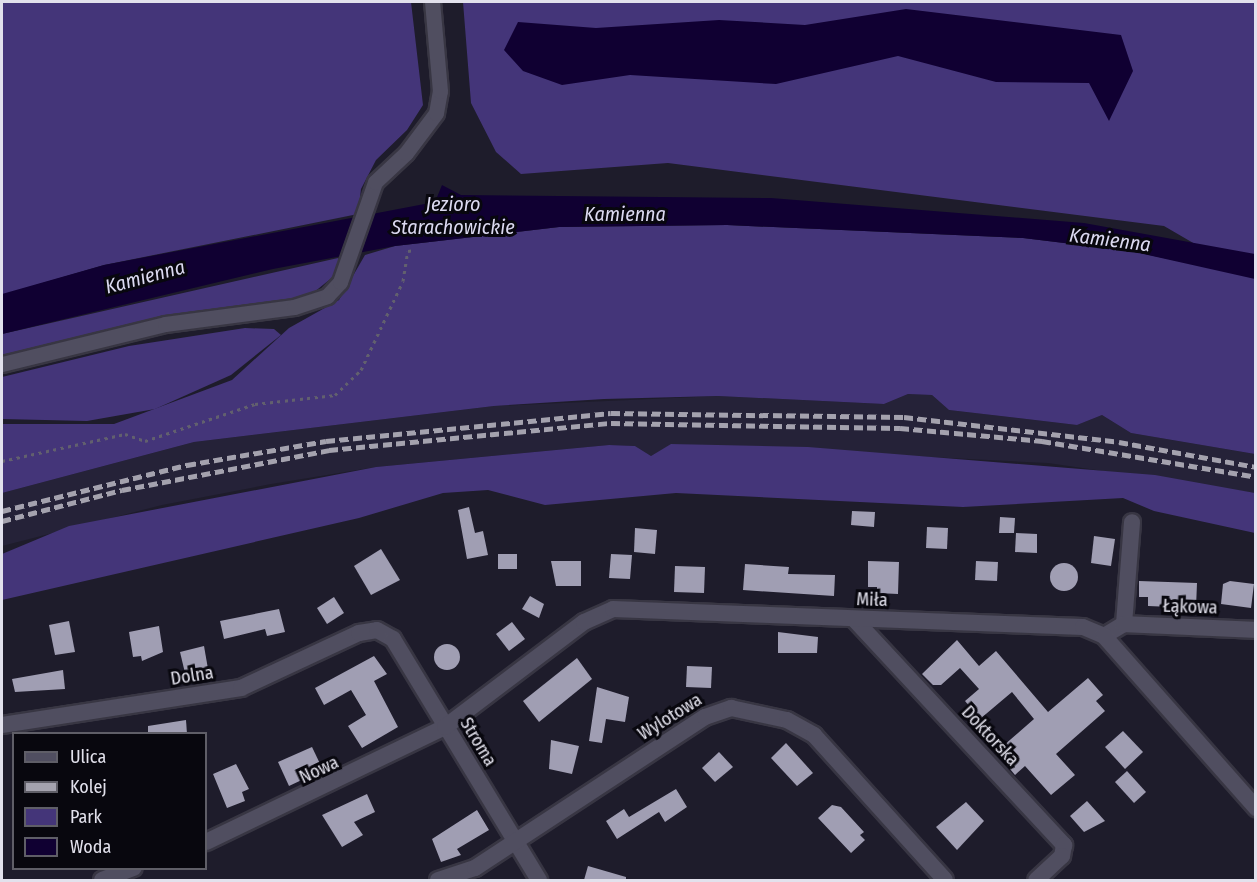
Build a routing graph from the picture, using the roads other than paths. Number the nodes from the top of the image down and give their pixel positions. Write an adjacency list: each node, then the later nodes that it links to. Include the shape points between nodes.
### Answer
1 (432, 2): 2 (street, via 441,91 436,113 406,153 375,182 348,262 327,296 294,307 165,324)
2 (2, 364)
3 (1132, 522): 5 (street)
4 (854, 619): 8 (street, Miła, via 1080,626); 10 (street, Miła, via 606,610); 19 (street, Doktorska, via 1064,845 1062,856)
5 (1124, 624): 7 (street, Łąkowa); 8 (street)
6 (377, 630): 9 (street, Dolna, via 358,633 246,687); 10 (street, Stroma, via 393,639)
7 (1256, 630)
8 (1104, 636): 11 (street, Miła)
9 (2, 725)
10 (445, 727): 12 (street, Nowa); 13 (street, Stroma)
11 (1256, 808)
12 (207, 842)
13 (516, 844): 16 (street, Wylotowa, via 476,868); 17 (street, Stroma); 18 (street, Wylotowa, via 705,717 731,708 787,720 814,735)
14 (129, 870): 15 (street)
15 (102, 880)
16 (438, 880)
17 (539, 880)
18 (945, 880)
19 (1036, 880)

